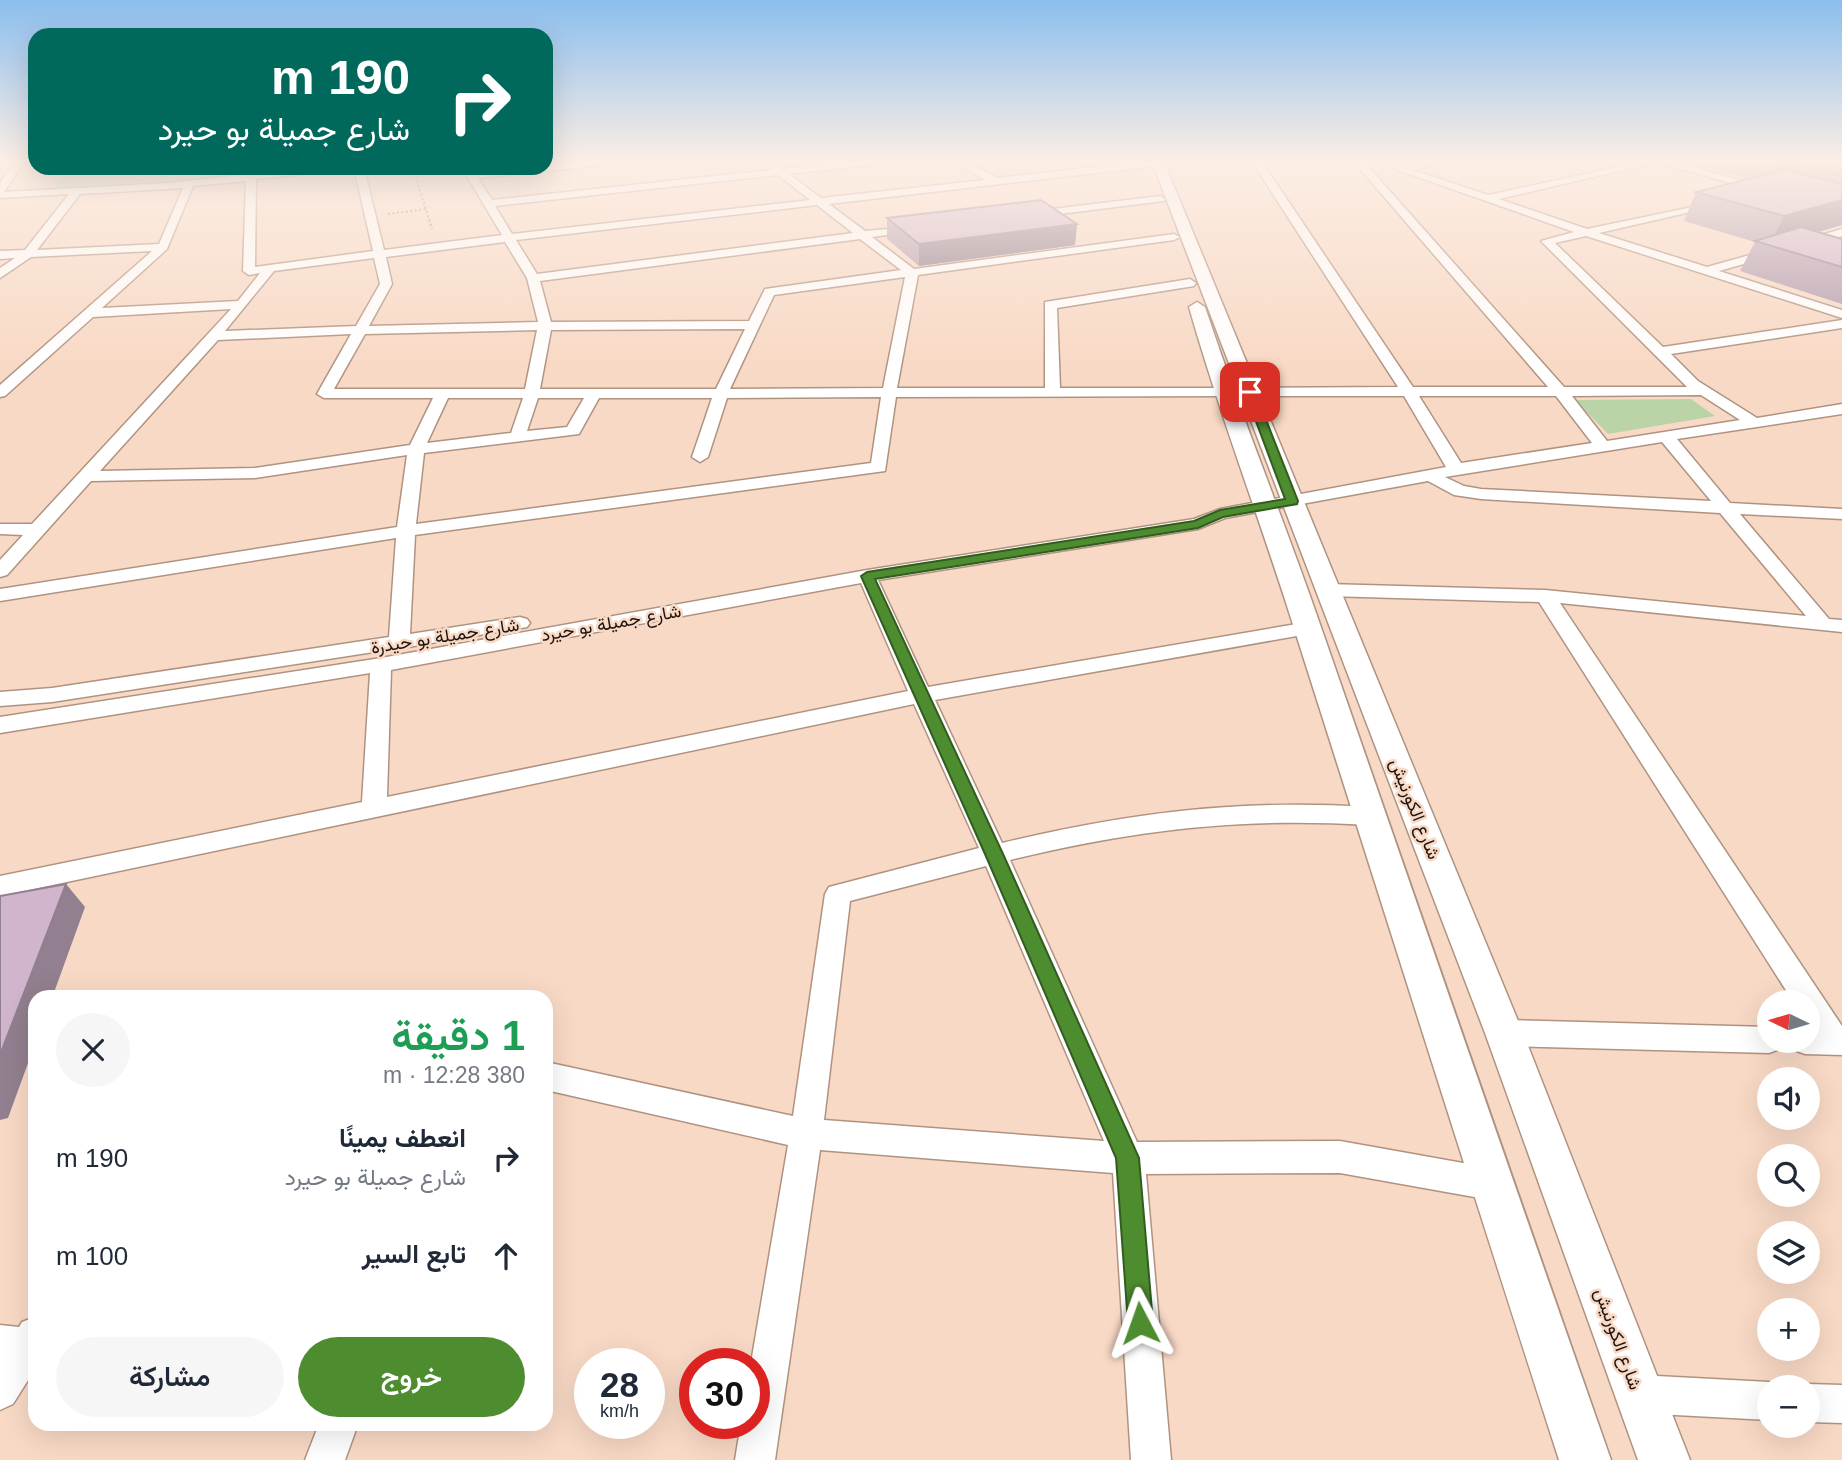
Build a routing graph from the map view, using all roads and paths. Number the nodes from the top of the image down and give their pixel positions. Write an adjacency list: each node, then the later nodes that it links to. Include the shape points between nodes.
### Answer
1 (47, 230): 24 (street)
2 (170, 230): 23 (street)
3 (250, 230): 28 (street, via 249,271)
4 (374, 230): 26 (street)
5 (432, 230): 21 (path)
6 (503, 230): 20 (street)
7 (574, 230): 20 (street)
8 (858, 230): 18 (street)
9 (901, 230): 18 (street)
10 (1172, 230): 19 (street, شارع الكورنيش)
11 (1178, 230): 46 (street, شارع الكورنيش)
12 (1302, 230): 47 (street)
13 (1419, 230): 43 (street)
14 (1580, 230): 16 (street)
15 (1594, 230): 16 (street)
16 (1586, 232): 29 (street); 42 (street, via 1547,241)
17 (1842, 232): 22 (street)
18 (864, 235): 30 (street); 32 (street)
19 (1174, 237): 30 (street); 33 (street, شارع الكورنيش)
20 (507, 238): 21 (street); 32 (street)
21 (437, 246): 26 (street)
22 (1790, 246): 27 (street); 29 (street)
23 (163, 247): 24 (street); 35 (street)
24 (28, 254): 25 (street); 31 (street)
25 (0, 255)
26 (380, 255): 28 (street); 40 (street, via 386,284)
27 (1816, 255)
28 (270, 268): 34 (street)
29 (1705, 271): 36 (street)
30 (912, 273): 39 (street, via 769,292); 52 (street)
31 (0, 274)
32 (533, 278): 38 (street)
33 (1190, 282): 45 (street, via 1051,305); 46 (street, شارع الكورنيش)
34 (242, 305): 35 (street); 41 (street)
35 (89, 313): 48 (street)
36 (1842, 314)
37 (1842, 324): 42 (street)
38 (545, 325): 39 (street); 40 (street); 49 (street)
39 (753, 326): 51 (street)
40 (362, 329): 41 (street); 53 (street, via 324,394)
41 (212, 336): 62 (street)
42 (1660, 352): 44 (street)
43 (1560, 391): 44 (street); 47 (street); 58 (street)
44 (1703, 391): 55 (street)
45 (1053, 392): 46 (street); 52 (street)
46 (1237, 392): 47 (street); 64 (street, شارع الكورنيش)
47 (1409, 392): 61 (street)
48 (0, 393)
49 (532, 393): 50 (street); 53 (street); 57 (street)
50 (594, 393): 51 (street); 57 (street, via 573,431)
51 (721, 393): 52 (street); 60 (street)
52 (889, 393): 70 (street, via 879,467)
53 (443, 394): 59 (street)
54 (1842, 409): 55 (street)
55 (1755, 423): 56 (street)
56 (1666, 437): 58 (street); 65 (street)
57 (517, 438): 59 (street)
58 (1604, 447): 61 (street)
59 (416, 449): 62 (street, via 255,473); 70 (street)
60 (700, 457)
61 (1456, 469): 63 (street)
62 (88, 476): 69 (street)
63 (1430, 476): 64 (street); 65 (street, via 1460,491 1481,494)
64 (1278, 504): 66 (street); 73 (street, شارع الكورنيش); 77 (street, شارع الكورنيش)
65 (1725, 508): 67 (street); 76 (street)
66 (1220, 514): 72 (street, شارع جميلة بو حيرد, via 1198,524); 78 (street, شارع جميلة بو حيدرة, via 1194,509)
67 (1842, 514)
68 (0, 529): 69 (street)
69 (35, 530): 71 (street)
70 (406, 531): 74 (street); 78 (street)
71 (0, 571)
72 (867, 576): 79 (street, شارع جميلة بو حيرد); 80 (street)
73 (1327, 590): 75 (street); 87 (street, شارع الكورنيش)
74 (0, 595)
75 (1545, 596): 76 (street); 90 (street)
76 (1833, 625)
77 (1308, 628): 80 (street); 84 (street, شارع الكورنيش)
78 (399, 644): 81 (street, شارع جميلة بو حيدرة)
79 (381, 664): 82 (street, شارع جميلة بو حيرد); 83 (street)
80 (922, 695): 83 (street); 85 (street)
81 (0, 699)
82 (0, 724)
83 (374, 809): 86 (street)
84 (1368, 816): 85 (street, via 1314,810 1169,818); 94 (street, شارع الكورنيش)
85 (994, 854): 92 (street, via 838,894); 93 (street)
86 (0, 886)
87 (1504, 1033): 88 (street); 97 (street, شارع الكورنيش)
88 (1757, 1040)
89 (1820, 1041): 90 (street)
90 (1839, 1042)
91 (553, 1078): 92 (street)
92 (806, 1134): 93 (street); 103 (street)
93 (1128, 1158): 94 (street, via 1340,1157); 104 (street)
94 (1491, 1184): 105 (street, شارع الكورنيش)
95 (21, 1342): 96 (street)
96 (0, 1391)
97 (1638, 1394): 98 (street); 106 (street, شارع الكورنيش)
98 (1757, 1400)
99 (1820, 1404): 100 (street)
100 (1842, 1405)
101 (336, 1431): 102 (street)
102 (325, 1460)
103 (755, 1460)
104 (1151, 1460)
105 (1585, 1460)
106 (1664, 1460)

